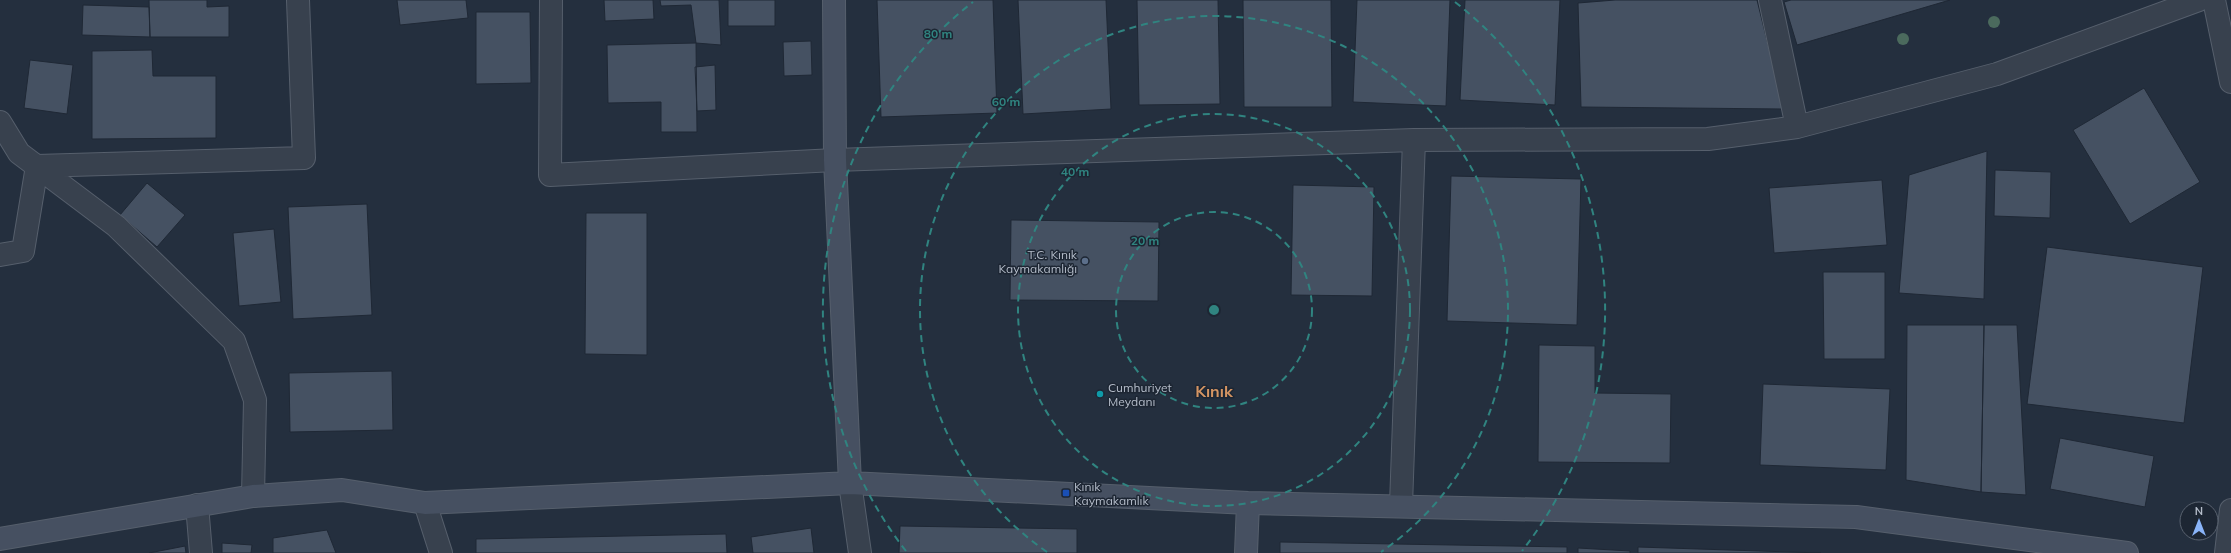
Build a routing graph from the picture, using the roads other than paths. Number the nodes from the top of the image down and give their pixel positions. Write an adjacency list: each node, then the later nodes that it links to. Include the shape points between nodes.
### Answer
1 (298, 0): 12 (street, via 304,158)
2 (551, 0): 11 (street, via 550,175)
3 (834, 0): 11 (main road)
4 (1770, 0): 9 (street)
5 (2199, 0): 9 (street, via 1997,74)
6 (2214, 0): 7 (street)
7 (2231, 82)
8 (0, 122): 12 (street, via 19,153)
9 (1796, 127): 10 (street, via 1708,139)
10 (1414, 140): 11 (street); 19 (street)
11 (835, 160): 14 (main road)
12 (37, 166): 13 (street, via 23,251); 15 (street, via 116,226 234,341 255,400)
13 (0, 255)
14 (850, 483): 16 (main road); 17 (main road); 24 (street)
15 (253, 496): 16 (main road, via 342,490); 18 (main road)
16 (425, 503): 23 (street)
17 (1248, 503): 19 (main road); 25 (main road)
18 (197, 506): 21 (main road); 22 (street)
19 (1401, 506): 26 (main road, via 1856,517)
20 (2231, 510): 27 (street)
21 (0, 540)
22 (201, 553)
23 (441, 553)
24 (860, 553)
25 (1246, 553)
26 (2127, 553)
27 (2226, 553)

